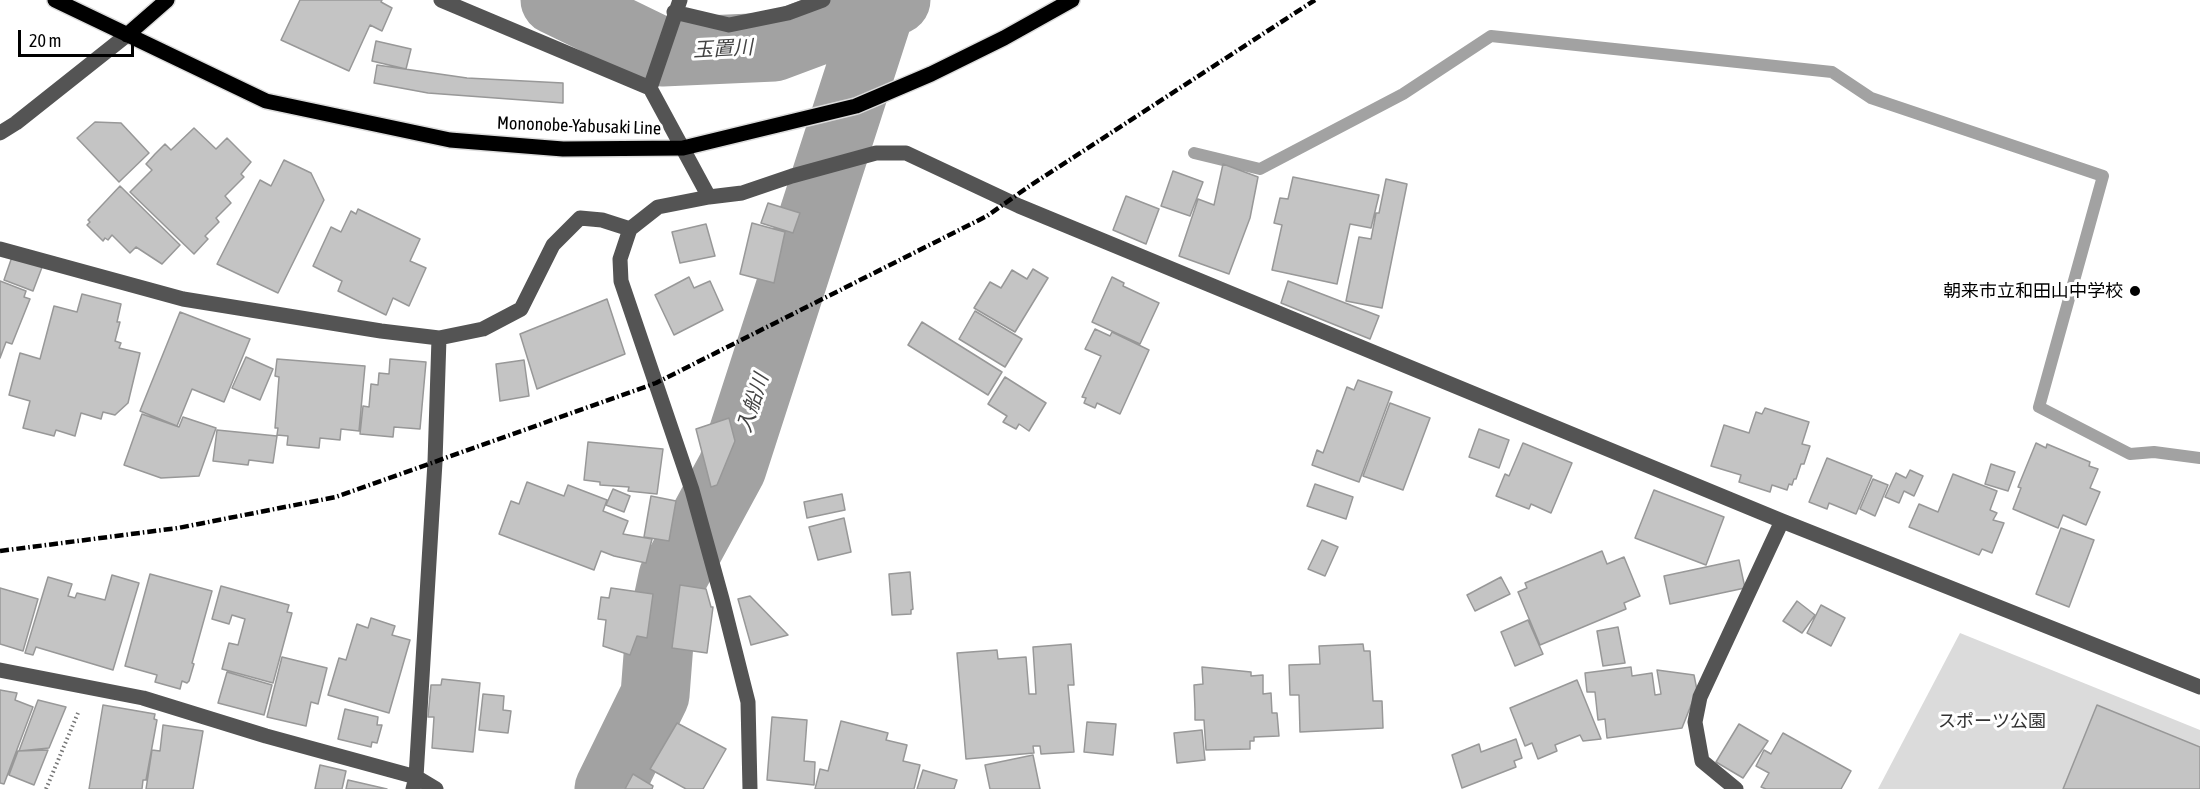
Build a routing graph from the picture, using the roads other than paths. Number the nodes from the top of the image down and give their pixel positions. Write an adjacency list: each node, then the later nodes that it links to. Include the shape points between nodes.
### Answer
1 (55, 0): 7 (main road, Mononobe-Yabusaki Line)
2 (167, 0): 7 (main road)
3 (441, 0): 8 (street)
4 (823, 0): 6 (street, via 788,13 729,25)
5 (1071, 0): 10 (main road, Mononobe-Yabusaki Line, via 931,74 856,106)
6 (677, 6): 8 (street)
7 (127, 35): 9 (street); 10 (main road, Mononobe-Yabusaki Line, via 266,101 450,140 562,149)
8 (650, 88): 10 (street)
9 (0, 132)
10 (683, 148): 11 (street)
11 (710, 196): 12 (street, via 658,207); 15 (street, via 742,193 876,153 906,153 1019,206)
12 (630, 229): 14 (street, via 580,218 553,245 521,309 483,329); 20 (street, via 620,258 621,281 692,490 722,599 748,702)
13 (0, 249): 14 (street, via 183,299)
14 (439, 338): 18 (street)
15 (1782, 521): 17 (street); 21 (street, via 1700,697 1695,722 1702,761)
16 (0, 669): 18 (street, via 143,698)
17 (2200, 687)
18 (415, 783): 19 (street)
19 (436, 789)
20 (750, 789)
21 (1736, 789)

